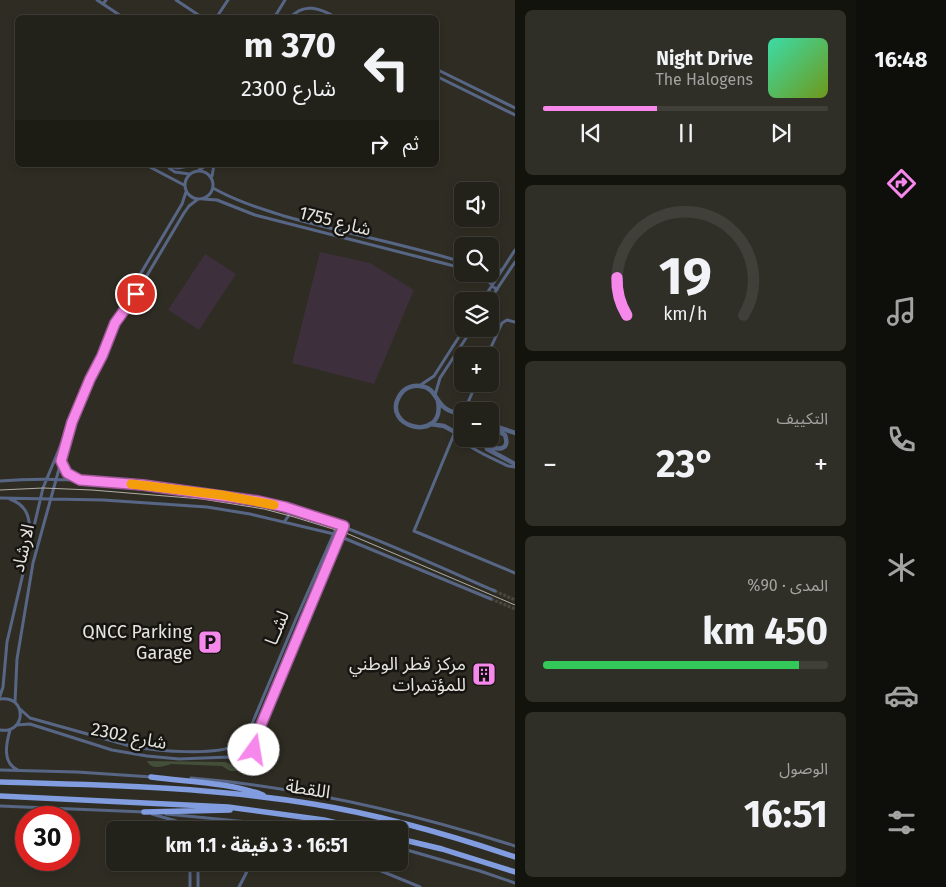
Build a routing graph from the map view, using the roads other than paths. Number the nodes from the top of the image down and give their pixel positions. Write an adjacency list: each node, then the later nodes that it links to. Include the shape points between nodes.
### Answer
1 (97, 0): 6 (street)
2 (106, 0): 6 (street)
3 (176, 0): 8 (street)
4 (228, 0): 9 (street)
5 (285, 0): 10 (street)
6 (103, 4): 7 (street)
7 (120, 15)
8 (198, 15)
9 (218, 15)
10 (276, 15)
11 (293, 15): 12 (street, via 300,9 310,7 320,8)
12 (331, 15)
13 (439, 70): 15 (street)
14 (439, 78): 16 (street)
15 (515, 108)
16 (515, 116)
17 (150, 167): 24 (street)
18 (168, 167): 22 (street, via 175,172)
19 (204, 167): 21 (street)
20 (214, 167): 23 (street)
21 (199, 170): 22 (street); 23 (street)
22 (190, 174): 24 (street)
23 (212, 180): 25 (street)
24 (184, 186): 26 (street)
25 (213, 188): 28 (street); 30 (street, شارع 1755, via 246,204 306,222)
26 (186, 192): 27 (street); 40 (street, الارشاد)
27 (198, 199): 28 (street); 40 (street, الارشاد, via 184,213)
28 (203, 199): 32 (street, شارع 1755, via 217,200 255,215)
29 (515, 250): 34 (street)
30 (454, 260)
31 (515, 262): 37 (street)
32 (454, 266)
33 (499, 270): 34 (street)
34 (502, 270): 36 (street)
35 (490, 282): 36 (street)
36 (492, 286): 37 (street); 38 (street)
37 (497, 290)
38 (488, 292)
39 (515, 322): 43 (street, via 507,320 502,323)
40 (115, 323): 48 (street, الارشاد)
41 (459, 337): 44 (street, via 434,376)
42 (467, 337): 45 (street, via 440,378)
43 (491, 347)
44 (419, 386): 45 (street, via 428,388); 49 (street, via 410,387 399,396 398,414 403,422 414,427)
45 (435, 395): 46 (street)
46 (438, 401): 47 (street); 49 (street, via 438,414)
47 (454, 412)
48 (72, 422): 60 (street, الارشاد); 62 (street, الارشاد)
49 (430, 424): 51 (street)
50 (499, 428): 53 (street)
51 (454, 431)
52 (499, 431): 59 (street, via 505,435 504,446 501,449)
53 (515, 433)
54 (454, 436): 56 (street)
55 (454, 441): 56 (street)
56 (450, 444): 77 (street, via 414,531)
57 (476, 447): 61 (street, via 508,466)
58 (483, 447): 61 (street)
59 (489, 447)
60 (61, 461): 63 (street, الارشاد); 64 (street, via 67,473)
61 (515, 466)
62 (47, 478): 63 (street); 65 (street); 68 (street, الارشاد)
63 (55, 478): 64 (street); 69 (street, الارشاد)
64 (80, 480): 70 (street, via 222,495)
65 (0, 481)
66 (7, 497): 67 (street); 68 (street); 76 (street, الارشاد, via 26,510 30,520)
67 (0, 498)
68 (40, 498): 69 (street); 76 (street, الارشاد)
69 (50, 498): 71 (street, via 207,507); 81 (street, الارشاد, via 23,617)
70 (285, 507): 71 (street, via 289,515); 72 (street)
71 (285, 521): 74 (street)
72 (338, 524): 73 (street); 74 (street, لشــا)
73 (344, 526): 75 (street, لشــا); 78 (street)
74 (334, 534): 75 (street); 86 (street, لشــا)
75 (340, 536): 79 (street); 88 (street, لشــا, via 258,732)
76 (30, 541): 80 (street, الارشاد, via 8,642)
77 (515, 573)
78 (494, 591)
79 (491, 599)
80 (0, 697): 81 (street)
81 (15, 702): 82 (street)
82 (20, 709): 83 (street); 87 (street, شارع 2302, via 30,718 149,750 202,751)
83 (16, 725): 85 (street); 89 (street, شارع 2302, via 30,724 112,750 147,756)
84 (0, 730): 85 (street)
85 (10, 730): 91 (street, via 7,758 10,765)
86 (242, 742): 87 (street); 88 (street, via 250,743)
87 (237, 745): 89 (street, via 235,754)
88 (254, 750): 89 (street, via 250,760)
89 (239, 759)
90 (0, 770): 91 (street, اللقطة)
91 (21, 771): 92 (street, اللقطة)
92 (151, 777): 95 (main road, via 245,789); 103 (street, اللقطة, via 234,782 362,803)
93 (0, 782): 95 (main road, اللقطة, via 164,787)
94 (0, 796): 97 (main road, اللقطة)
95 (272, 798): 105 (main road, اللقطة, via 387,819)
96 (0, 806): 98 (street)
97 (245, 809): 98 (main road); 101 (main road, اللقطة)
98 (144, 812): 99 (street); 100 (street)
99 (175, 821)
100 (242, 821)
101 (328, 821)
102 (408, 840): 111 (main road)
103 (515, 846)
104 (408, 850): 113 (street)
105 (515, 857)
106 (190, 871): 114 (street)
107 (198, 871): 115 (street)
108 (245, 871): 112 (street)
109 (246, 871): 112 (street)
110 (380, 871): 117 (street)
111 (515, 872)
112 (244, 875): 116 (street)
113 (515, 883)
114 (190, 887)
115 (198, 887)
116 (239, 887)
117 (420, 887)

